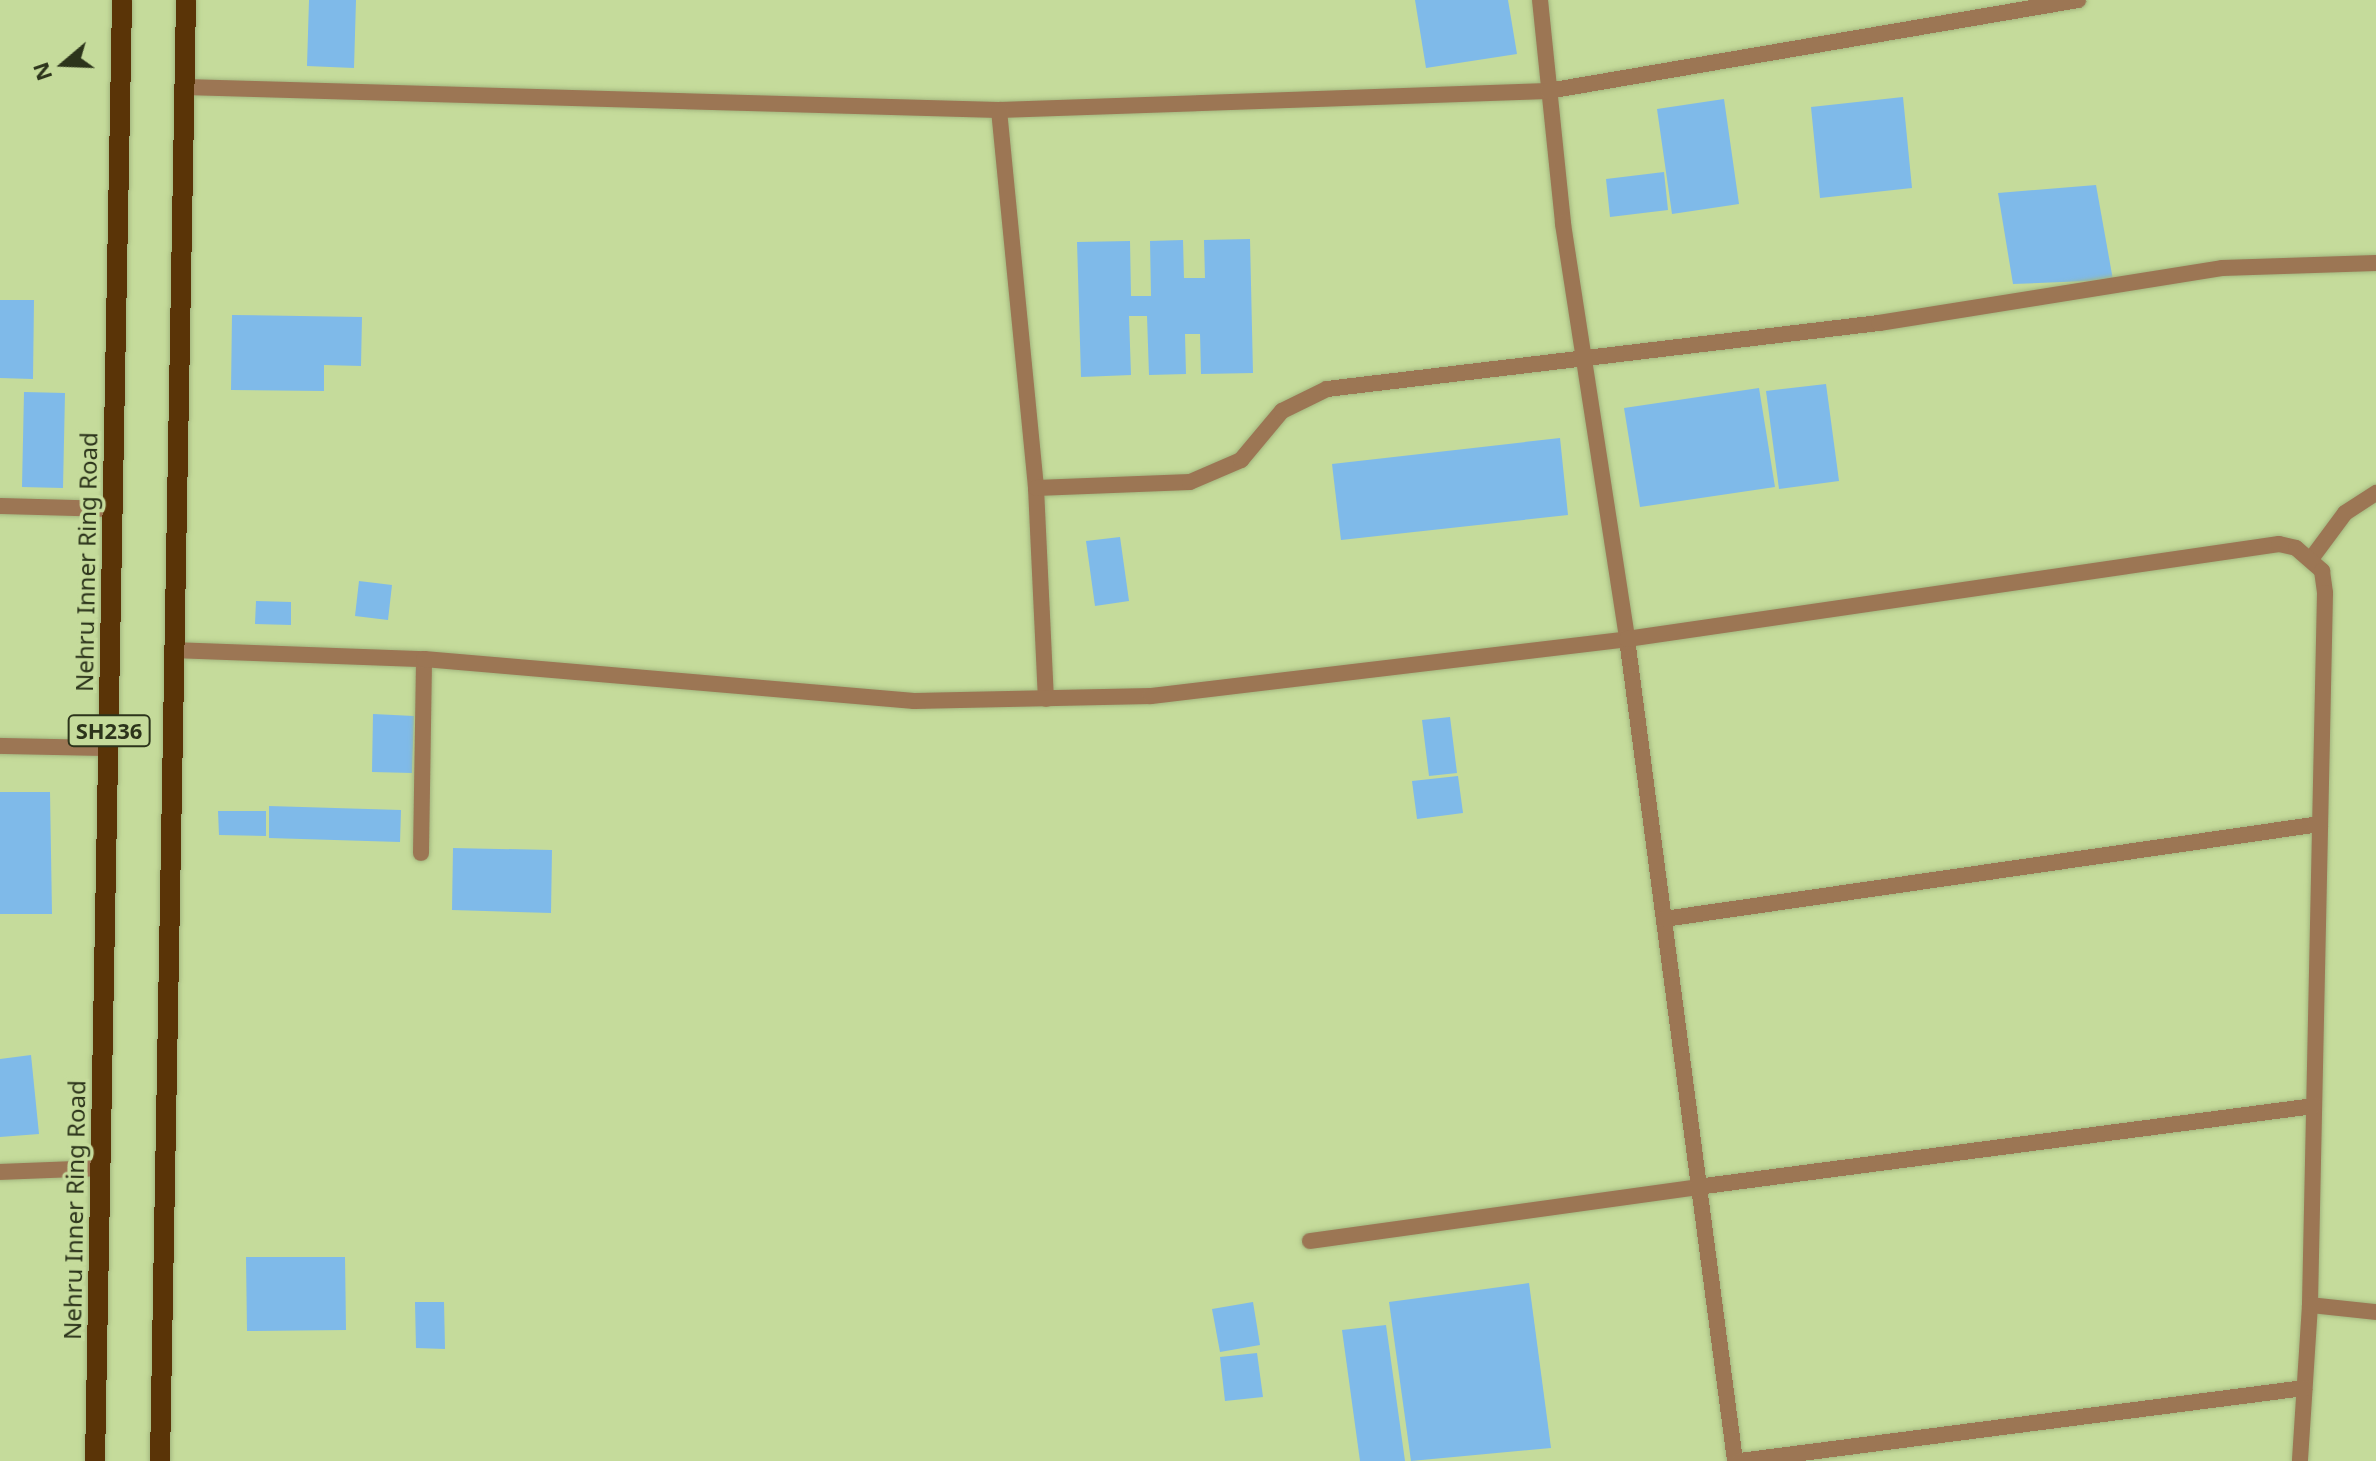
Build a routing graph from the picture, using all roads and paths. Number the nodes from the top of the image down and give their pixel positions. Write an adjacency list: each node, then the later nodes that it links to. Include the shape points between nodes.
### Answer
1 (122, 0): 13 (main road, Nehru Inner Ring Road / SH236)
2 (186, 0): 5 (main road, SH236)
3 (1540, 0): 6 (street)
4 (2078, 0): 6 (street)
5 (184, 87): 7 (street); 16 (main road, SH236)
6 (1548, 91): 7 (street); 9 (street)
7 (999, 110): 10 (street)
8 (2376, 263): 9 (street, via 2222,268)
9 (1586, 361): 10 (street, via 1327,389 1292,404 1241,460 1203,478); 15 (street)
10 (1036, 488): 18 (street)
11 (2376, 493): 14 (street, via 2345,513)
12 (0, 506): 13 (street)
13 (113, 509): 20 (main road, Nehru Inner Ring Road / SH236)
14 (2311, 559): 15 (street, via 2279,544); 21 (street, via 2325,593)
15 (1627, 639): 18 (street, via 1151,696); 23 (street)
16 (173, 650): 17 (street); 33 (main road, SH236)
17 (424, 659): 18 (street, via 914,701); 22 (street)
18 (1046, 699)
19 (0, 746): 20 (street)
20 (108, 748): 25 (main road, Nehru Inner Ring Road / SH236)
21 (2320, 824): 23 (street); 24 (street)
22 (421, 853)
23 (1664, 919): 27 (street)
24 (2314, 1106): 27 (street); 29 (street)
25 (100, 1168): 26 (street); 32 (main road, Nehru Inner Ring Road / SH236)
26 (0, 1172)
27 (1697, 1187): 28 (street); 34 (street)
28 (1310, 1241)
29 (2310, 1305): 30 (street); 31 (street)
30 (2376, 1312)
31 (2304, 1388): 34 (street); 35 (street)
32 (95, 1461)
33 (160, 1461)
34 (1737, 1461)
35 (2300, 1461)

